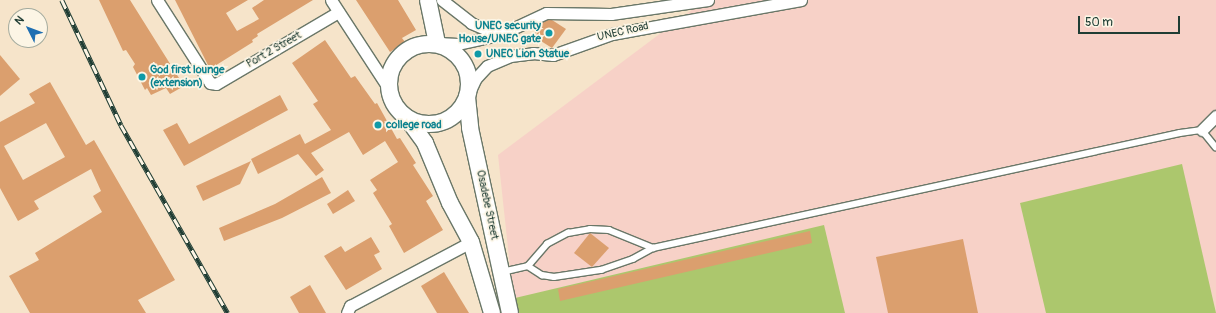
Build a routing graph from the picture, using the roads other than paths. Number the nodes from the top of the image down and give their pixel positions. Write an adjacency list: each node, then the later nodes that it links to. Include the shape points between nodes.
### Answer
1 (157, 0): 7 (street, Port 2 Street, via 210,83 216,84)
2 (331, 0): 7 (street)
3 (428, 0): 9 (main road)
4 (442, 0): 8 (street, via 471,23)
5 (708, 0): 8 (street, UNEC Road, via 611,14 546,13)
6 (801, 0): 11 (street, UNEC Road, via 612,34 553,56 533,52 510,56 487,66 476,78)
7 (338, 12): 10 (street)
8 (499, 35): 9 (street, UNEC Road, via 458,44)
9 (437, 43): 10 (main road, via 420,45 400,57 393,67); 11 (main road, via 454,52 463,61 470,85)
10 (389, 90): 13 (main road, via 398,109)
11 (468, 97): 13 (main road, via 454,116 443,122 431,124); 19 (main road, Osadebe Street, via 470,128)
12 (1216, 116): 14 (street)
13 (407, 118): 16 (main road, Osadebe Street, via 425,143 450,203)
14 (1202, 130): 15 (lane); 17 (lane)
15 (1216, 147)
16 (471, 242): 20 (street, via 350,306); 21 (main road, Osadebe Street)
17 (653, 248): 18 (lane, via 633,259 601,270 560,276 542,275); 18 (lane, via 609,230 590,229 568,233 547,244)
18 (528, 266): 19 (lane)
19 (501, 272): 22 (main road, Osadebe Street)
20 (346, 313)
21 (492, 313)
22 (510, 313)

